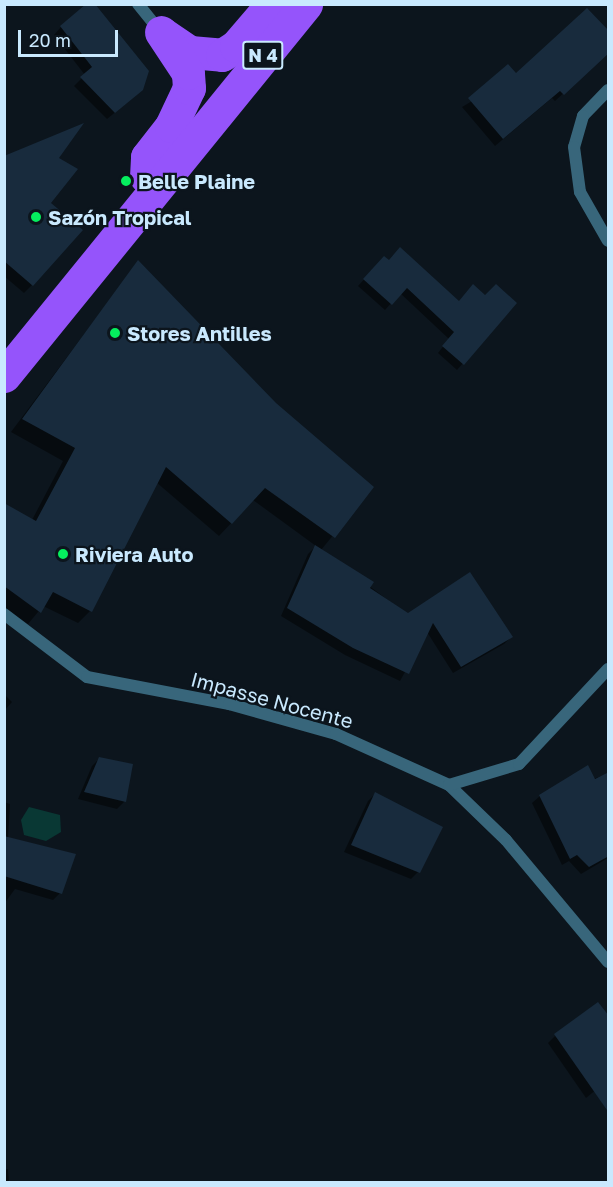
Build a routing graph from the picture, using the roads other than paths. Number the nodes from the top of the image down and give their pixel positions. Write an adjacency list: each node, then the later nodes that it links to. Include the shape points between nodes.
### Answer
1 (138, 4): 5 (street)
2 (272, 4): 5 (highway, via 236,46 222,55 190,52)
3 (285, 4): 7 (highway, N 4)
4 (306, 4): 10 (highway, N 4)
5 (161, 32): 7 (highway, via 188,73 189,88 171,126 147,157)
6 (609, 90): 8 (street, via 583,116 574,147 580,192)
7 (146, 177): 9 (highway, N 4)
8 (609, 241)
9 (4, 361)
10 (4, 376)
11 (4, 615): 13 (street, Impasse Nocente, via 87,677 230,704 336,734)
12 (609, 669): 13 (street, via 519,764)
13 (449, 785): 14 (street, Impasse Nocente, via 506,840)
14 (609, 962)

